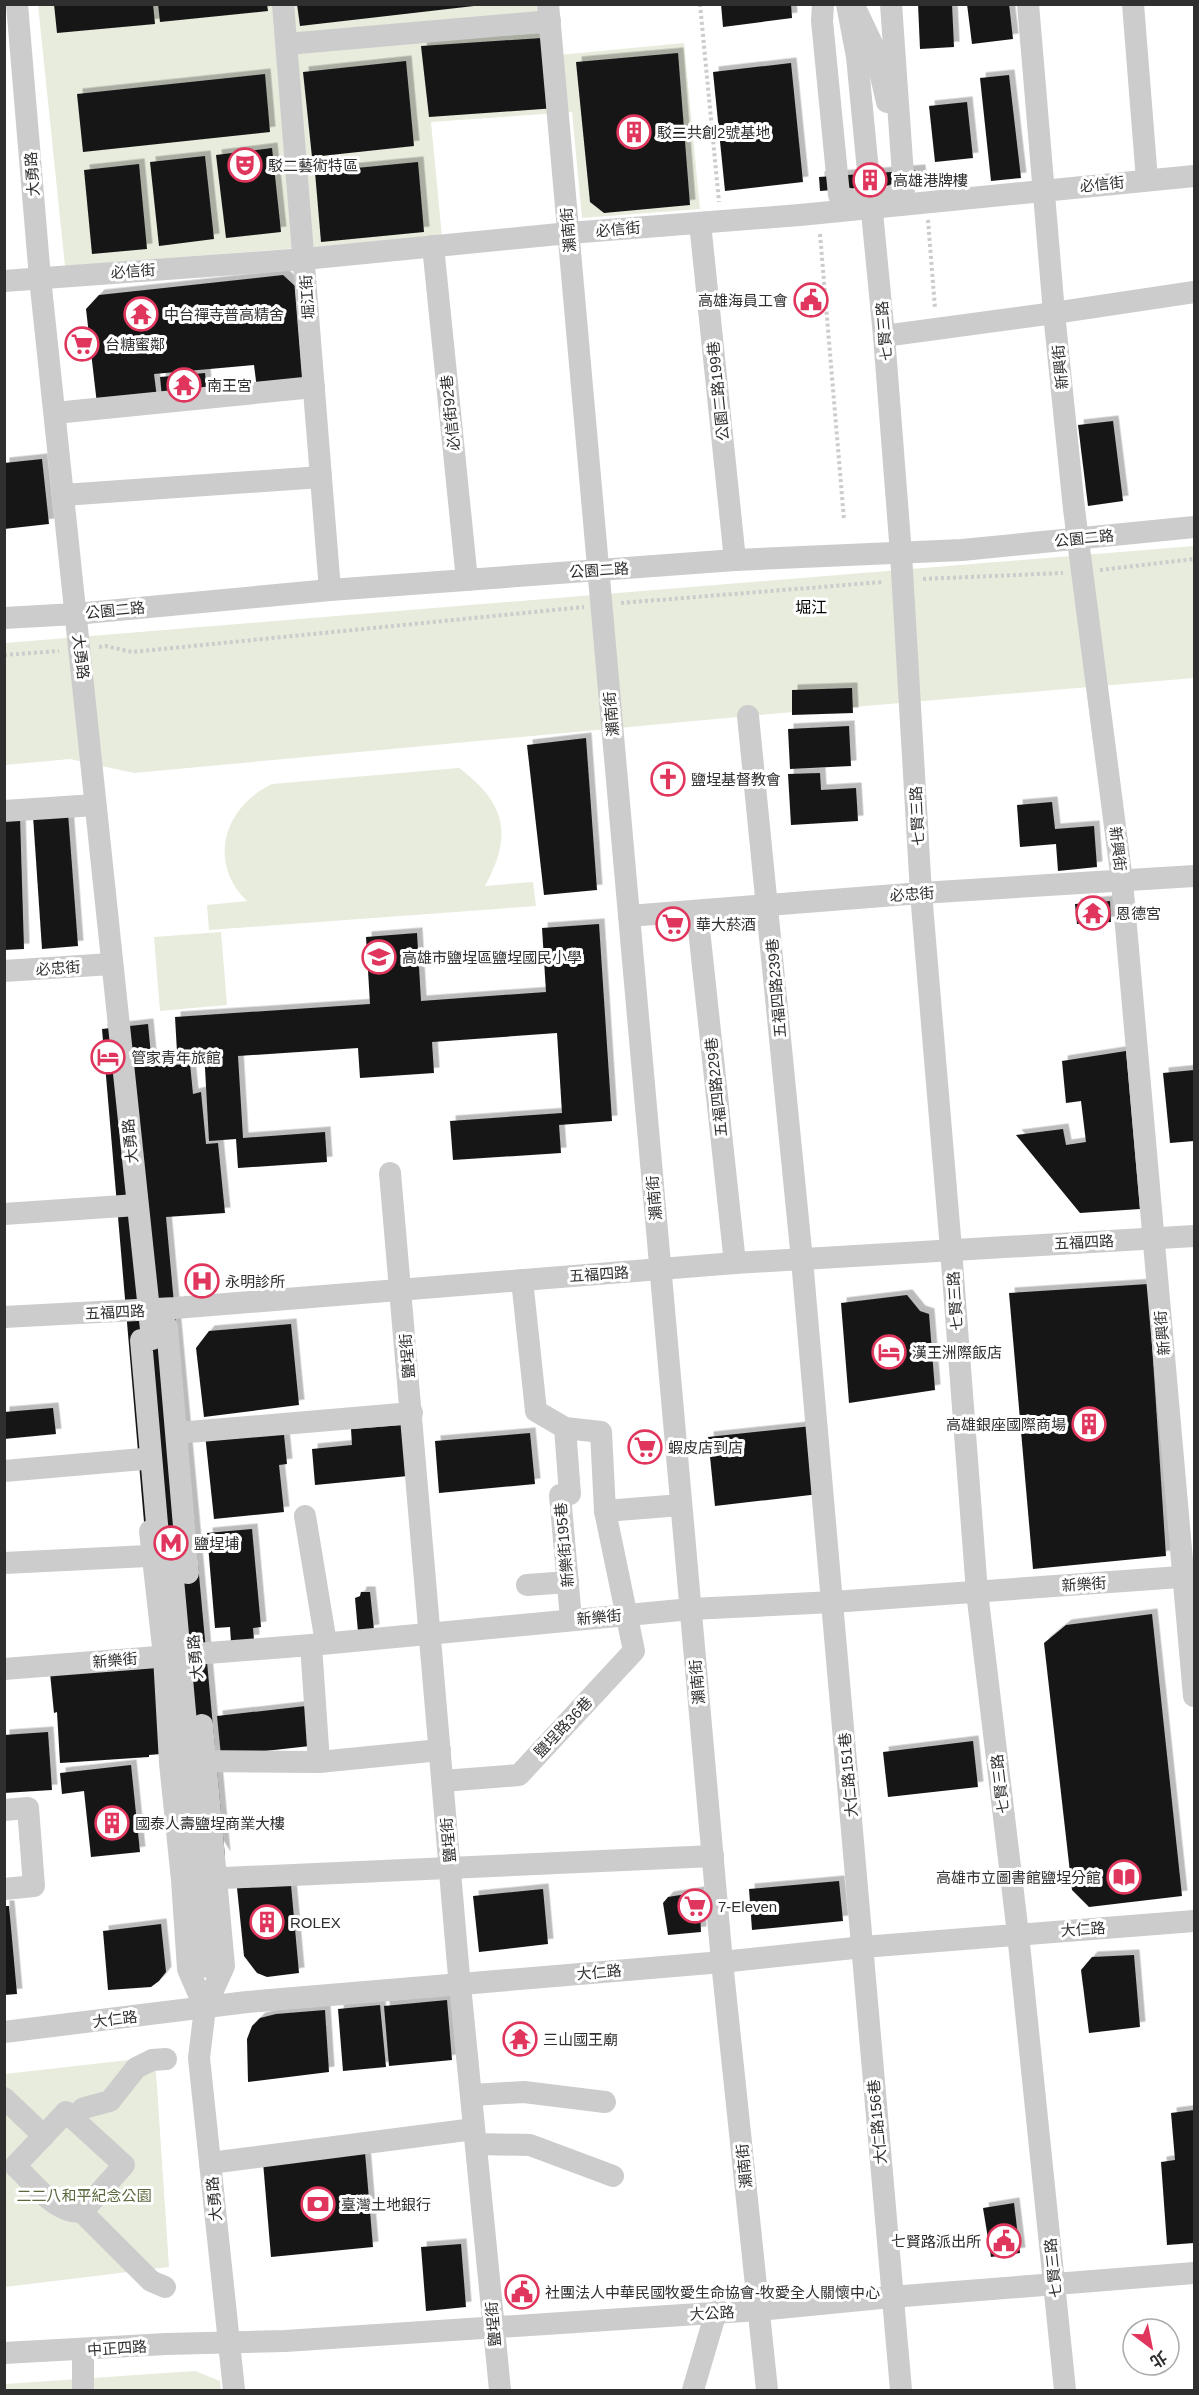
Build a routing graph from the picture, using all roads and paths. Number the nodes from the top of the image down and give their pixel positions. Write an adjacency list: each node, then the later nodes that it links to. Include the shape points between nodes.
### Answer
1 (17, 4): 12 (street, 大勇路)
2 (283, 4): 11 (street, 堀江街)
3 (700, 4): 19 (path)
4 (823, 4): 17 (street, via 839,195)
5 (847, 4): 17 (street, 七賢三路, via 857,57)
6 (854, 4): 13 (street, via 875,51)
7 (891, 4): 13 (street)
8 (1028, 4): 16 (street, 新興街)
9 (1133, 4): 15 (street)
10 (549, 13): 11 (street); 20 (street, 瀨南街)
11 (287, 44): 22 (street, 堀江街)
12 (14, 75): 23 (street, 大勇路)
13 (903, 165): 17 (street, via 904,189)
14 (1194, 176): 15 (street, 必信街)
15 (1147, 180): 16 (street, 必信街)
16 (1046, 190): 17 (street, 必信街); 26 (street, 新興街)
17 (871, 208): 18 (street, 必信街); 27 (street, 七賢三路)
18 (819, 213): 19 (street, 必信街); 32 (path)
19 (710, 222): 20 (street, 必信街); 37 (street, 公園二路199巷)
20 (569, 233): 21 (street, 必信街); 38 (street, 瀨南街)
21 (433, 246): 22 (street, 必信街); 42 (street, 必信街92巷)
22 (303, 251): 23 (street, 必信街); 28 (street, 堀江街)
23 (40, 278): 24 (street, 必信街); 29 (street, 大勇路)
24 (4, 281)
25 (1194, 292): 26 (street)
26 (1054, 314): 27 (street); 34 (street, 新興街)
27 (885, 336): 35 (street, 七賢三路)
28 (314, 387): 29 (street); 30 (street, 堀江街)
29 (55, 413): 31 (street, 大勇路)
30 (321, 477): 31 (street); 44 (street, 堀江街)
31 (63, 495): 47 (street, 大勇路)
32 (844, 520)
33 (1194, 527): 34 (street, 公園二路)
34 (1078, 539): 35 (street, 公園二路); 56 (street, 新興街)
35 (901, 554): 37 (street, 公園二路); 57 (street, 七賢三路)
36 (1194, 559): 39 (path)
37 (735, 560): 38 (street, 公園二路)
38 (598, 570): 42 (street, 公園二路); 60 (street, 瀨南街)
39 (1096, 570)
40 (1068, 573): 41 (path)
41 (965, 577)
42 (467, 580): 44 (street, 公園二路)
43 (846, 585): 45 (path)
44 (330, 590): 47 (street, 公園二路)
45 (624, 603)
46 (590, 606): 49 (path, via 132,652)
47 (75, 614): 48 (street, 公園二路); 53 (street, 大勇路)
48 (4, 618)
49 (106, 646)
50 (46, 651): 51 (path)
51 (4, 655)
52 (748, 716): 58 (street, 五福四路239巷)
53 (95, 805): 54 (street); 61 (street, 大勇路)
54 (4, 811)
55 (1194, 876): 56 (street, 必忠街)
56 (1122, 881): 57 (street, 必忠街); 67 (street, 新興街)
57 (921, 893): 58 (street, 必忠街); 68 (street, 七賢三路)
58 (768, 906): 59 (street, 必忠街); 69 (street, 五福四路239巷)
59 (697, 911): 60 (street, 必忠街); 70 (street, 五福四路229巷)
60 (629, 916): 71 (street, 瀨南街)
61 (111, 964): 62 (street, 必忠街); 64 (street, 大勇路)
62 (4, 971)
63 (390, 1173): 73 (street, 鹽埕街)
64 (137, 1205): 65 (street); 74 (street, 大勇路)
65 (4, 1214)
66 (1194, 1236): 67 (street, 五福四路)
67 (1154, 1238): 68 (street, 五福四路); 86 (street, 新興街)
68 (951, 1250): 69 (street, 五福四路); 89 (street, 七賢三路)
69 (802, 1260): 70 (street, 五福四路); 90 (street, 五福四路239巷)
70 (735, 1263): 71 (street, 五福四路)
71 (660, 1269): 72 (street, 五福四路); 81 (street, 瀨南街)
72 (522, 1280): 73 (street, 五福四路); 77 (street, via 536,1411)
73 (401, 1290): 74 (street, 五福四路); 76 (street, 鹽埕街)
74 (149, 1310): 75 (street, 五福四路); 78 (street, 大勇路, via 167,1327); 79 (street, 大勇路, via 134,1336); 84 (street, via 152,1339 141,1340 159,1547 170,1546)
75 (4, 1317)
76 (412, 1413): 78 (street); 94 (street, 鹽埕街)
77 (565, 1428): 82 (street, via 601,1432); 87 (street, 新樂街195巷, via 570,1494 560,1495)
78 (177, 1433): 84 (street, 大勇路)
79 (143, 1459): 80 (street); 84 (street, 大勇路)
80 (4, 1471)
81 (681, 1504): 82 (street); 91 (street, 瀨南街)
82 (605, 1511): 92 (street)
83 (305, 1516): 95 (street)
84 (170, 1555): 85 (street); 96 (street, 大勇路); 96 (street, 大勇路)
85 (4, 1563)
86 (1189, 1576): 89 (street, 新樂街); 98 (street, 新興街)
87 (568, 1582): 88 (street); 93 (street, 新樂街195巷)
88 (527, 1585)
89 (977, 1592): 90 (street, 新樂街); 109 (street, 七賢三路)
90 (833, 1602): 91 (street, 新樂街); 110 (street, 大仁路151巷)
91 (691, 1609): 92 (street, 新樂街); 104 (street, 瀨南街)
92 (627, 1614): 93 (street, 新樂街); 102 (street, 鹽埕路36巷, via 634,1651 519,1775)
93 (571, 1620): 94 (street, 新樂街)
94 (430, 1632): 95 (street, 新樂街); 99 (street, 鹽埕街)
95 (318, 1644): 96 (street, 新樂街); 101 (street)
96 (179, 1654): 97 (street, 新樂街); 100 (street, 大勇路); 100 (street, 大勇路)
97 (4, 1669)
98 (1194, 1696)
99 (440, 1750): 101 (street); 102 (street, 鹽埕街)
100 (188, 1761): 101 (street); 106 (street, 大勇路); 106 (street, 大勇路)
101 (319, 1762)
102 (443, 1781): 105 (street, 鹽埕街)
103 (4, 1810): 107 (street, via 28,1808 34,1886)
104 (713, 1856): 105 (street); 111 (street, 瀨南街)
105 (450, 1867): 106 (street); 113 (street, 鹽埕街)
106 (200, 1879): 112 (street); 114 (street, 大勇路, via 188,1969); 114 (street, 大勇路, via 224,1966)
107 (4, 1889)
108 (1194, 1921): 109 (street, 大仁路)
109 (1018, 1934): 110 (street, 大仁路); 127 (street, 七賢三路)
110 (863, 1947): 111 (street, 大仁路); 129 (street, 大仁路156巷)
111 (722, 1962): 113 (street, 大仁路); 130 (street, 瀨南街)
112 (208, 1967)
113 (460, 1984): 114 (street, 大仁路); 117 (street, 鹽埕街)
114 (205, 2008): 115 (street, 大仁路); 123 (street, 大勇路, via 198,2058)
115 (4, 2032)
116 (166, 2059): 120 (street, via 152,2060 136,2068 110,2101 84,2108)
117 (471, 2095): 119 (street, via 524,2092); 122 (street, 鹽埕街)
118 (4, 2098): 121 (street)
119 (605, 2102)
120 (73, 2118): 121 (street, via 66,2112); 125 (street, via 124,2165)
121 (44, 2136): 125 (street, via 15,2166 58,2206)
122 (475, 2137): 123 (street); 124 (street, via 530,2145); 132 (street, 鹽埕街)
123 (210, 2163): 133 (street, 大勇路)
124 (613, 2176)
125 (82, 2212): 128 (street, via 151,2281)
126 (1194, 2273): 127 (street, 大公路)
127 (1054, 2284): 129 (street, 大公路); 142 (street, 七賢三路)
128 (165, 2287)
129 (891, 2297): 130 (street, 大公路); 141 (street, 大仁路156巷)
130 (759, 2310): 131 (street, 大公路); 140 (street, 瀨南街)
131 (716, 2312): 132 (street, 大公路); 139 (street)
132 (494, 2326): 133 (street, 大公路); 138 (street, 鹽埕街)
133 (229, 2342): 134 (street, 中正四路); 137 (street, 大勇路)
134 (82, 2350): 135 (street, 中正四路); 136 (street)
135 (4, 2353)
136 (83, 2391)
137 (234, 2391)
138 (500, 2391)
139 (693, 2391)
140 (767, 2391)
141 (901, 2391)
142 (1065, 2391)

